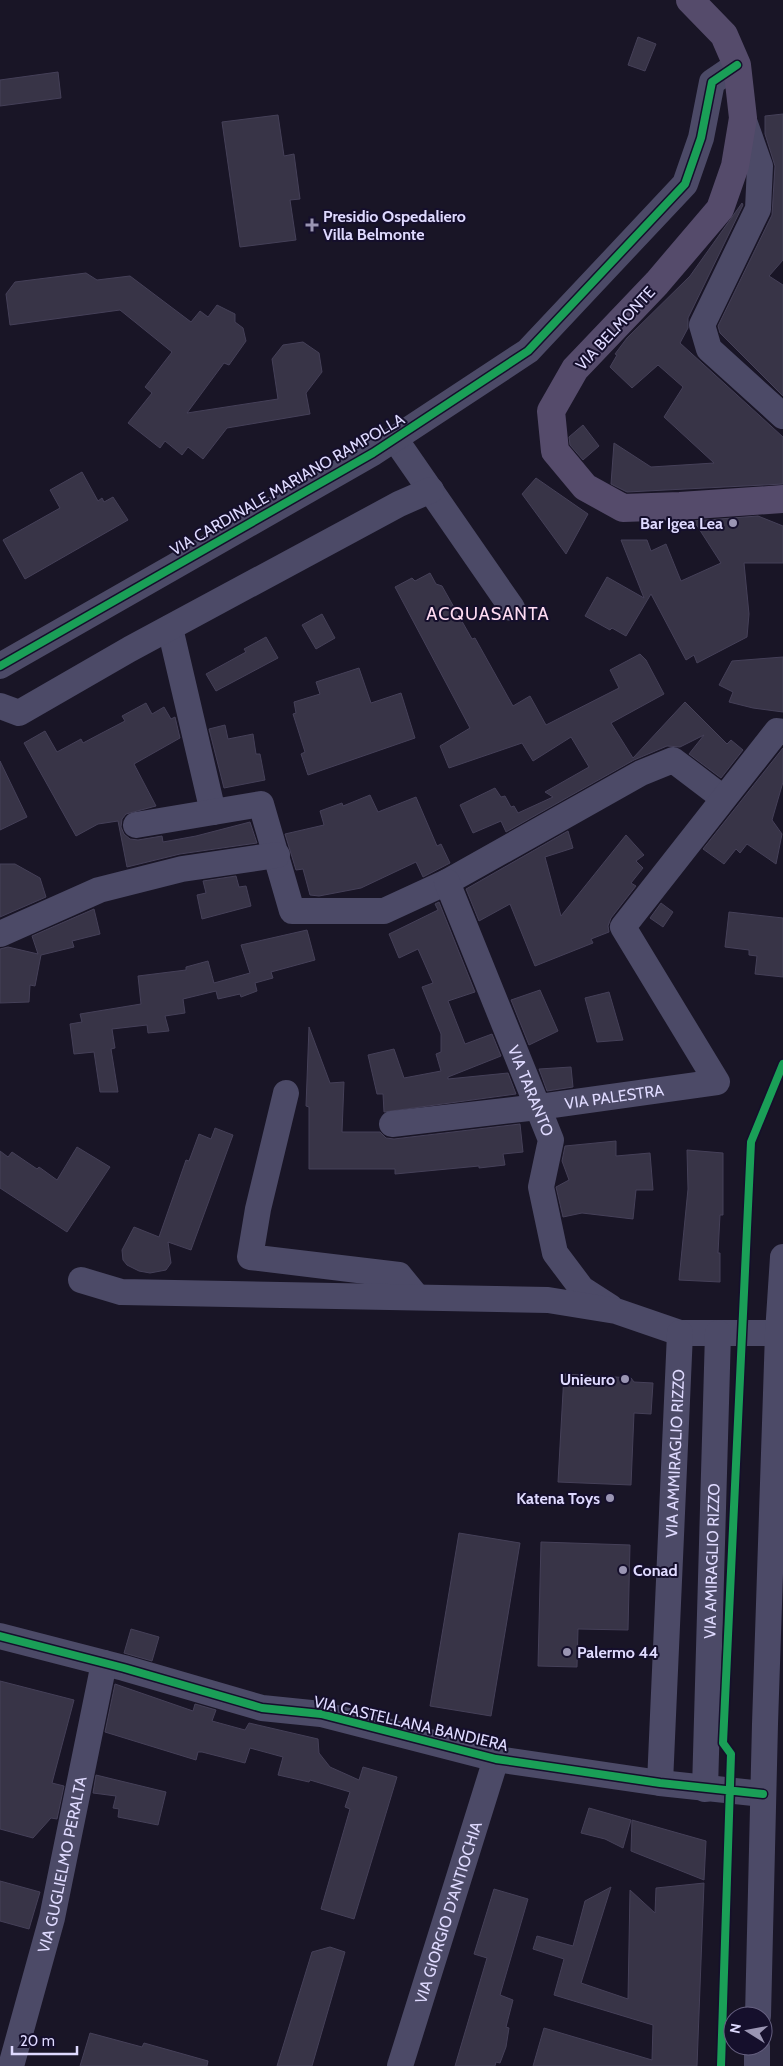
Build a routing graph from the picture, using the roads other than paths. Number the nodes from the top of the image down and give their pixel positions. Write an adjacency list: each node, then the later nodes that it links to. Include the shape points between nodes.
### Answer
1 (690, 0): 2 (main road, VIA BELMONTE, via 724,35)
2 (737, 65): 3 (main road, VIA BELMONTE); 5 (street, VIA CARDINALE MARIANO RAMPOLLA, via 712,82 701,138 685,184 528,351)
3 (743, 118): 4 (street, via 760,166 758,209 702,325 710,349); 7 (main road, VIA BELMONTE, via 735,166 720,209 657,283 575,369 551,411 554,443 555,452 585,488 623,508)
4 (783, 416)
5 (395, 439): 6 (street); 10 (street, VIA CARDINALE MARIANO RAMPOLLA)
6 (431, 490): 8 (street); 9 (street, via 399,504)
7 (783, 499)
8 (512, 608)
9 (170, 628): 11 (street, via 19,714); 14 (street)
10 (0, 666)
11 (0, 706)
12 (783, 732): 13 (street, via 777,732)
13 (723, 798): 17 (street, via 673,760 641,773); 20 (street, VIA PALESTRA, via 623,926 717,1082)
14 (213, 812): 15 (street); 16 (street, via 261,804)
15 (136, 825)
16 (277, 855): 17 (street, via 292,911 384,911); 18 (street, via 182,869 99,890)
17 (447, 882): 20 (street, VIA TARANTO)
18 (0, 934)
19 (286, 1093): 24 (street, via 250,1256 399,1275)
20 (538, 1107): 21 (street, VIA PALESTRA); 25 (street, VIA TARANTO, via 551,1140 541,1187 555,1253 582,1288)
21 (392, 1124)
22 (783, 1257): 28 (street)
23 (81, 1280): 24 (street, via 121,1292)
24 (417, 1297): 25 (street, via 548,1300)
25 (616, 1311): 26 (street)
26 (680, 1333): 27 (street); 34 (street, VIA AMMIRAGLIO RIZZO)
27 (718, 1333): 28 (street); 35 (street, VIA AMIRAGLIO RIZZO)
28 (778, 1333): 29 (street)
29 (778, 1507): 32 (street)
30 (0, 1636): 31 (street, VIA CASTELLANA BANDIERA)
31 (104, 1663): 33 (street, VIA CASTELLANA BANDIERA, via 262,1708 322,1714); 39 (street, VIA GUGLIELMO PERALTA, via 52,1918)
32 (774, 1752): 36 (street)
33 (496, 1759): 34 (street, VIA CASTELLANA BANDIERA); 40 (street, VIA GIORGIO D'ANTIOCHIA)
34 (660, 1783): 35 (street, VIA CASTELLANA BANDIERA)
35 (705, 1789): 36 (street, VIA CASTELLANA BANDIERA)
36 (764, 1794): 37 (street)
37 (772, 1908): 38 (street)
38 (759, 2006)
39 (11, 2066)
40 (400, 2066)

